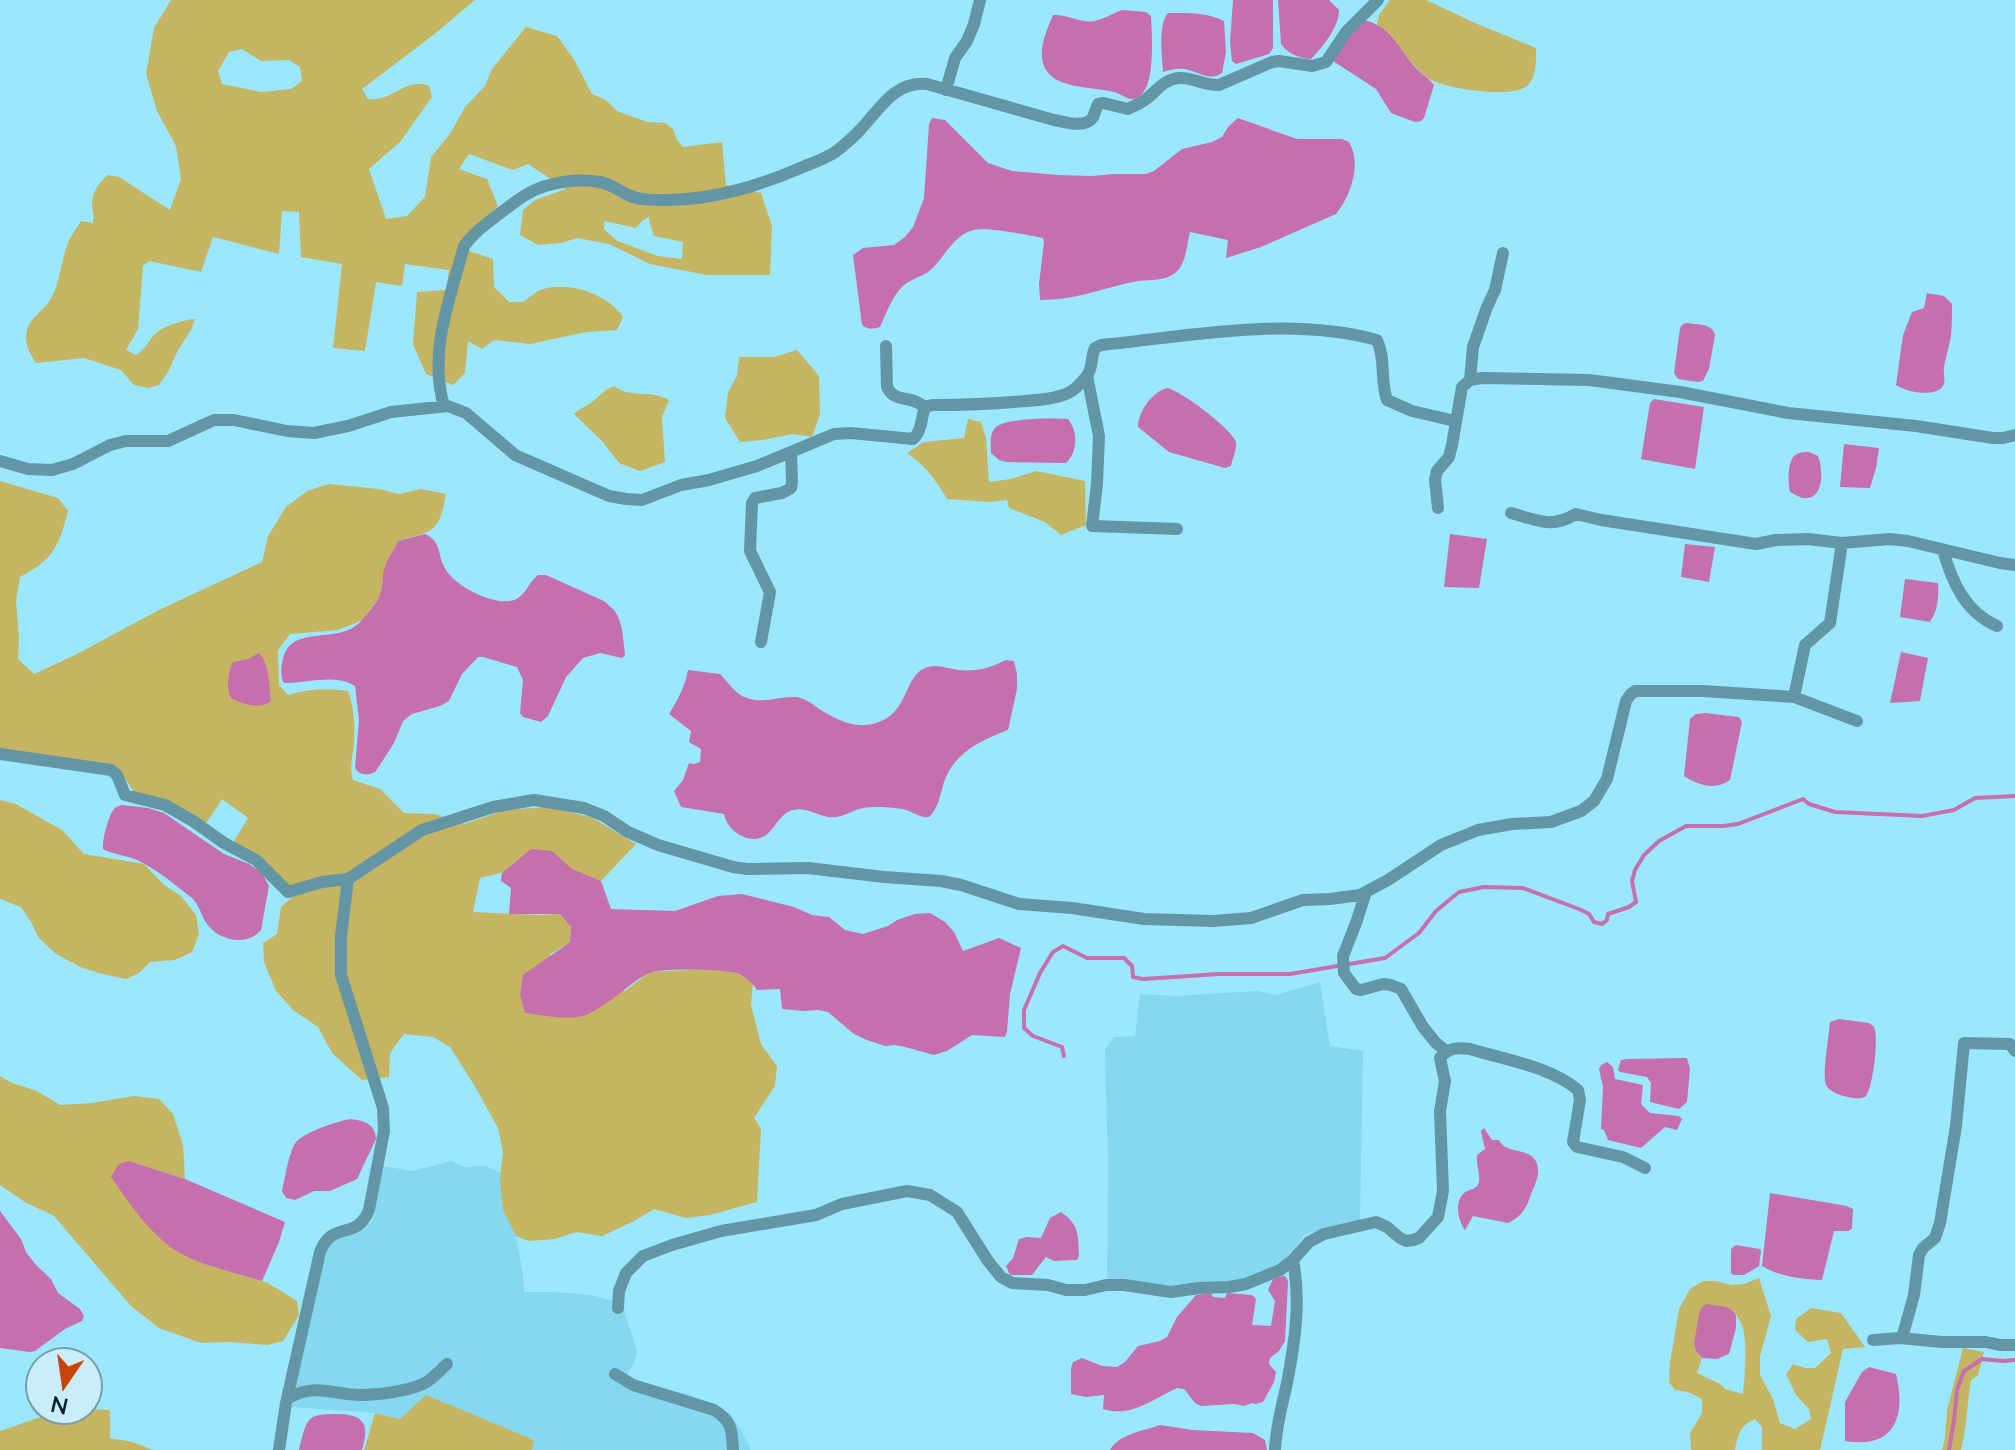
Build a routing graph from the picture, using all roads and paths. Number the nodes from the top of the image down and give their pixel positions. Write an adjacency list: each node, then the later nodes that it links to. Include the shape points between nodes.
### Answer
1 (980, 0): 3 (street)
2 (1378, 0): 3 (street, via 1326,62 1272,62 1219,85 1174,79 1128,109 1098,104 1088,122 1054,120)
3 (946, 90): 8 (street, via 916,83 902,87 835,153 741,190 645,200 589,180 531,191 473,233 464,246 439,348 437,372)
4 (1503, 253): 7 (street, via 1473,347)
5 (886, 346): 9 (street, via 890,393)
6 (1087, 376): 9 (street, via 1068,393 1045,400); 10 (street, via 1091,355 1101,345 1256,329 1332,330 1377,340 1387,400); 16 (street, via 1099,436 1092,526)
7 (1470, 380): 10 (street, via 1462,387); 11 (street, via 1589,380 1788,413 1993,438)
8 (444, 406): 12 (street, via 466,413 515,455 626,499 653,497); 13 (street, via 391,412 314,433 214,420 168,441 110,445 52,470)
9 (925, 407): 12 (street, via 913,439 851,433)
10 (1455, 421): 14 (street, via 1449,457 1435,480)
11 (2015, 435)
12 (791, 452): 21 (street, via 791,488 752,503 750,551 770,592)
13 (0, 461)
14 (1438, 508)
15 (1511, 513): 17 (street, via 1548,523 1576,514 1756,544 1808,539)
16 (1177, 529)
17 (1842, 543): 18 (street, via 1890,539); 22 (street, via 1830,623 1805,645)
18 (1943, 550): 19 (street); 20 (street, via 1951,578 1967,603)
19 (2015, 565)
20 (1997, 626)
21 (761, 642)
22 (1794, 697): 23 (street); 26 (street, via 1635,691 1626,701 1607,779 1581,811 1551,822 1478,830 1441,845)
23 (1857, 721)
24 (0, 754): 25 (street, via 111,770 125,795 165,805 193,821 256,860 288,892)
25 (348, 879): 26 (street, via 422,830 534,800 584,808 658,845 733,867 808,868 941,881 1019,904 1144,919 1251,918 1303,900); 37 (street, via 341,975 383,1108 384,1131 365,1221 329,1235 320,1252)
26 (1366, 892): 27 (street, via 1343,956 1344,973 1356,989 1383,984 1401,989 1423,1027)
27 (1446, 1051): 29 (street, via 1470,1049 1568,1081 1580,1100 1573,1142 1577,1147 1623,1157); 30 (street, via 1440,1058 1445,1081 1438,1217 1413,1240 1376,1222 1324,1234)
28 (2015, 1051): 32 (street, via 2010,1044 1964,1043 1940,1223 1935,1238 1919,1255)
29 (1645, 1168)
30 (1293, 1260): 31 (street, via 1246,1284 1171,1292 1124,1285 1066,1290 1012,1283 988,1261 957,1212 930,1195 907,1191 842,1204 816,1215 721,1231 643,1256 626,1273); 40 (street, via 1297,1324)
31 (618, 1308)
32 (1902, 1338): 33 (street); 34 (street)
33 (1873, 1340)
34 (2015, 1345)
35 (447, 1364): 37 (street, via 424,1383 390,1393 301,1390)
36 (615, 1374): 39 (street, via 725,1416)
37 (287, 1399): 38 (street)
38 (279, 1450)
39 (733, 1450)
40 (1275, 1450)

